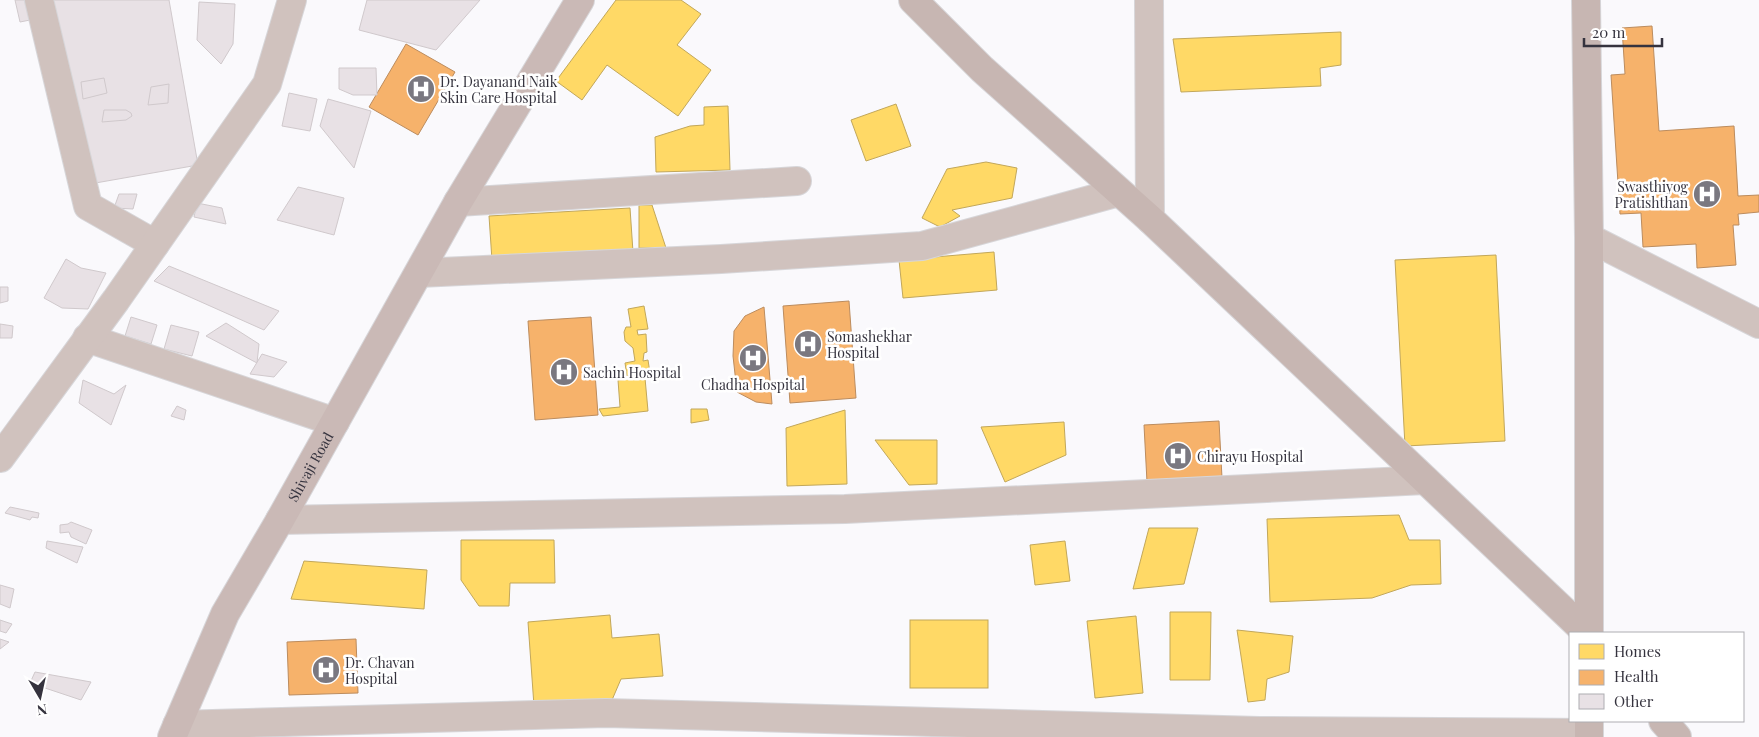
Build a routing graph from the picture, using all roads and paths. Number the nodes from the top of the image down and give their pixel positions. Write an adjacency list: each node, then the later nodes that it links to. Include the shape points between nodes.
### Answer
1 (39, 0): 12 (street, via 88,206)
2 (292, 0): 12 (street, via 266,84)
3 (580, 0): 9 (main road, Shivaji Road)
4 (913, 0): 8 (street, via 982,69)
5 (1149, 0): 10 (street)
6 (1586, 0): 11 (street)
7 (797, 182): 9 (street)
8 (1119, 192): 10 (street); 13 (street, via 922,246)
9 (458, 202): 13 (main road, Shivaji Road)
10 (1150, 220): 18 (street)
11 (1589, 238): 14 (street); 21 (street)
12 (155, 244): 15 (street)
13 (419, 273): 16 (main road, Shivaji Road)
14 (1759, 324)
15 (87, 338): 16 (street); 17 (street)
16 (335, 422): 19 (main road, Shivaji Road)
17 (2, 452)
18 (1425, 480): 19 (street, via 845,509); 20 (street)
19 (280, 520): 26 (main road, Shivaji Road, via 225,614)
20 (1587, 632)
21 (1588, 632)
22 (1664, 722): 28 (street)
23 (472, 727): 24 (street, via 606,713); 26 (street)
24 (858, 728): 27 (street)
25 (1589, 730): 27 (street)
26 (174, 731)
27 (1259, 734)
28 (1677, 737)

